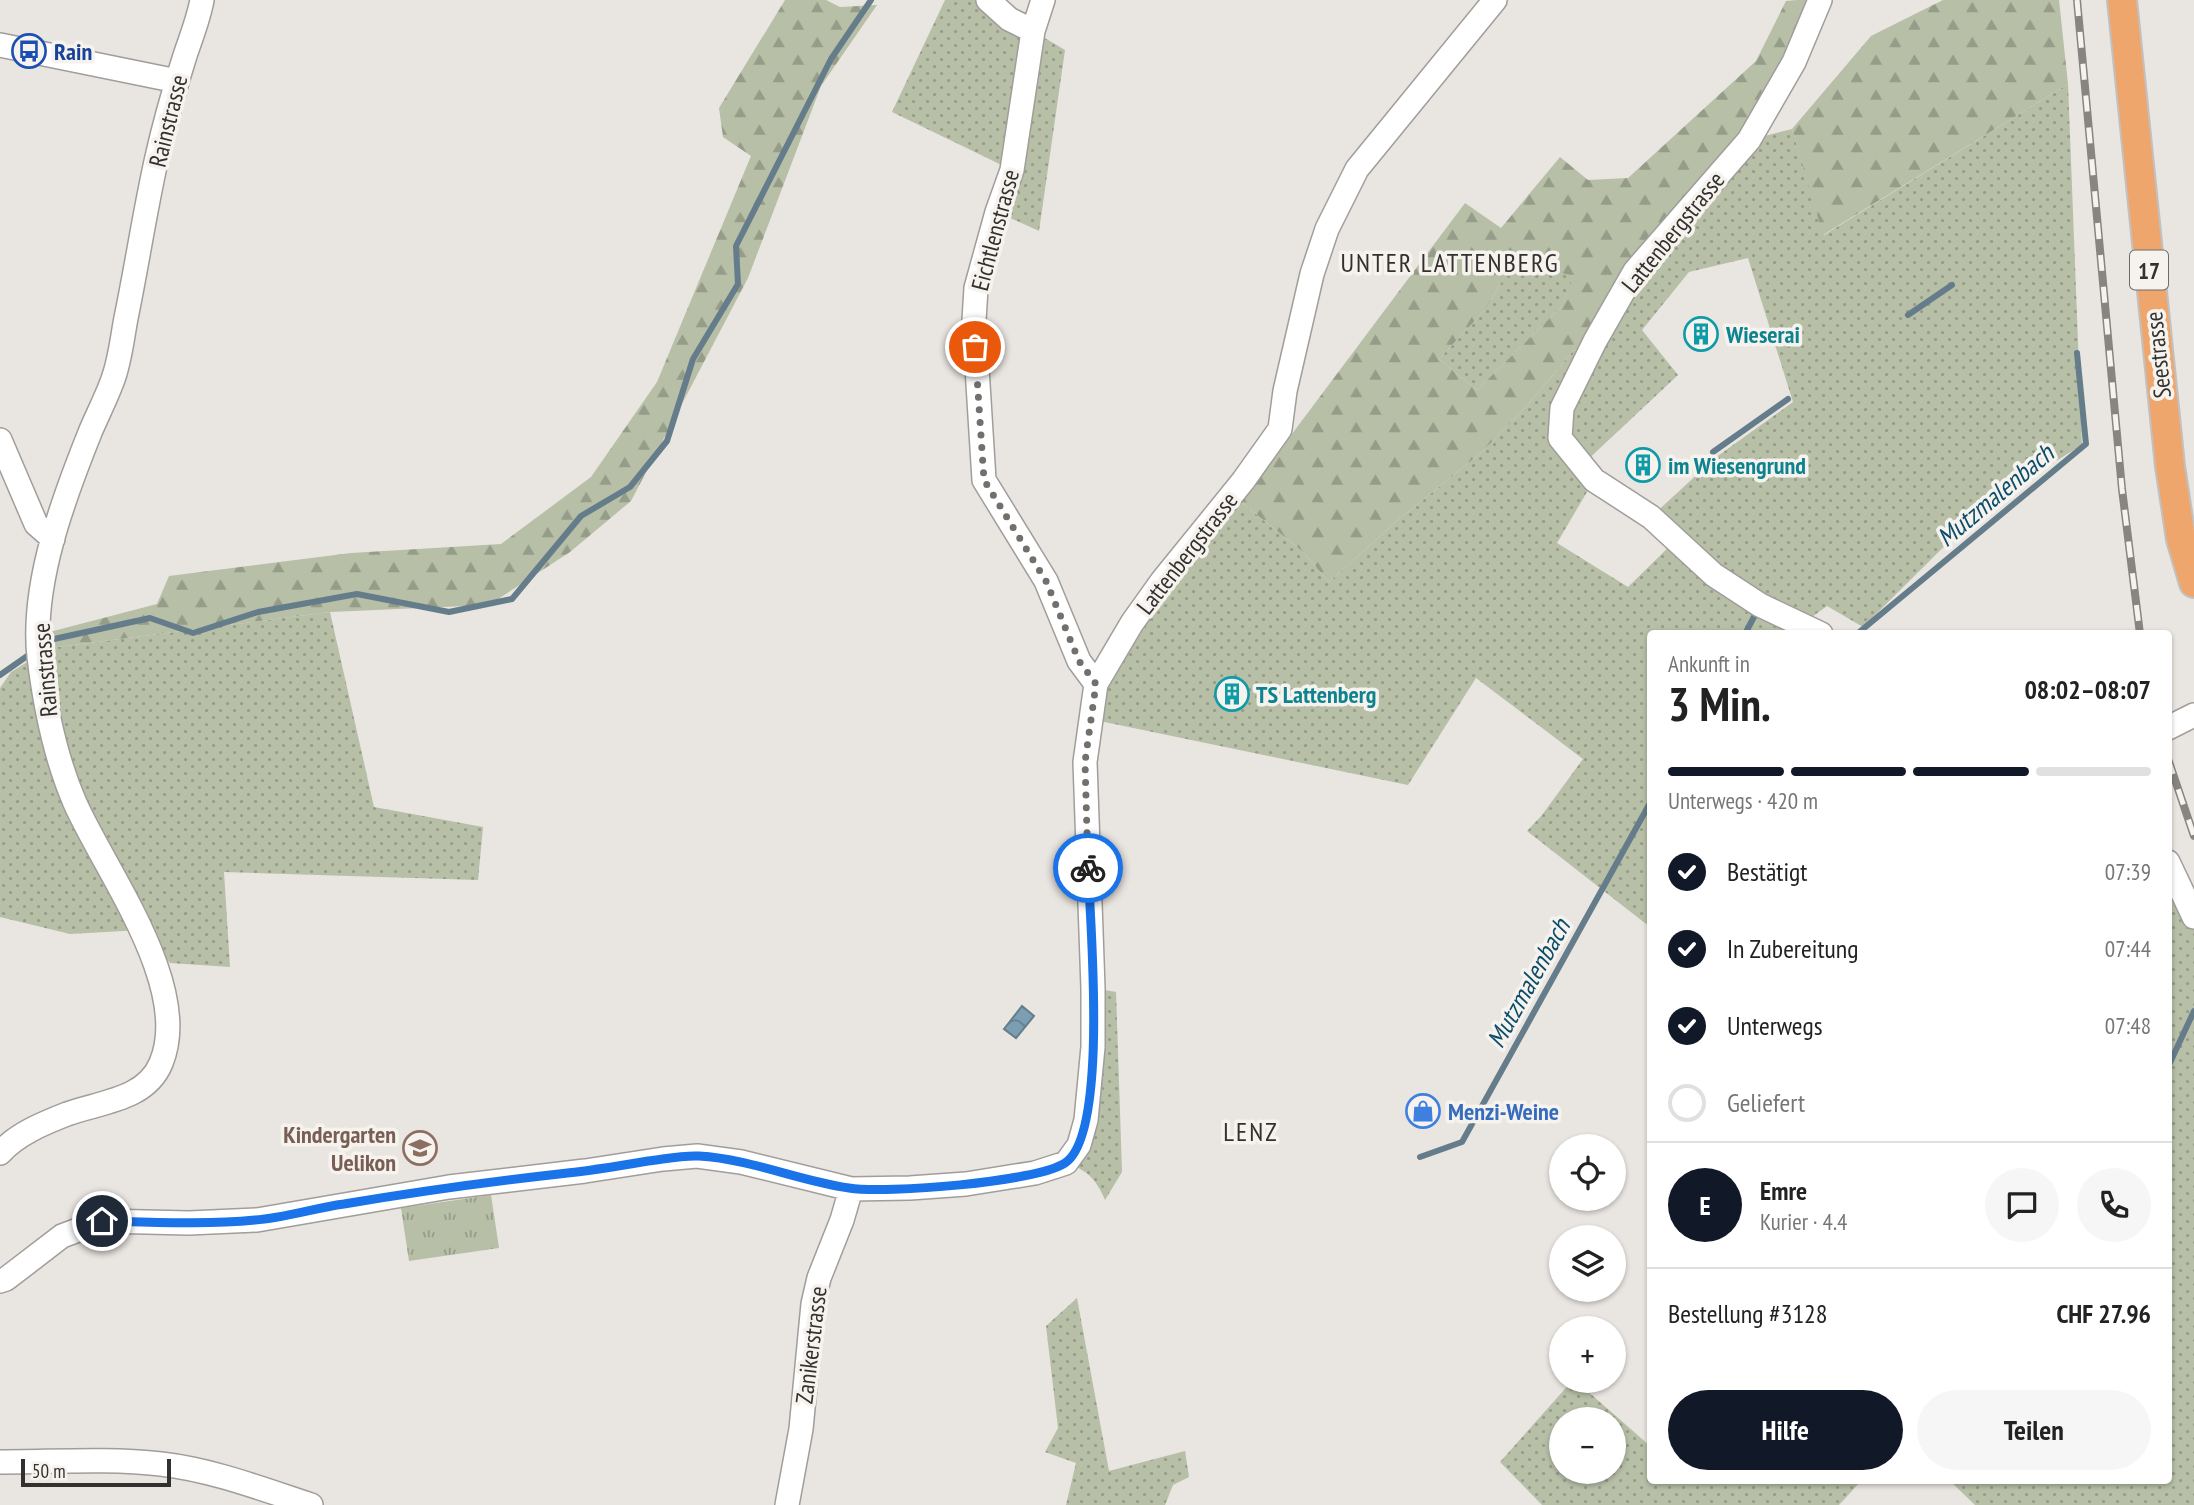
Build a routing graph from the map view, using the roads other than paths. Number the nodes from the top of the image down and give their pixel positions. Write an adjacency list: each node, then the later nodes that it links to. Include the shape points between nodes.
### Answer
1 (202, 0): 9 (street, Rainstrasse)
2 (988, 0): 7 (street, via 1009,19)
3 (1043, 0): 7 (street, Eichtlenstrasse)
4 (1495, 0): 14 (street, Lattenbergstrasse, via 1357,169 1327,229 1312,274 1280,429 1162,581)
5 (1820, 0): 13 (street, Lattenbergstrasse, via 1794,62 1749,140 1635,271 1562,408 1560,438 1594,480 1651,517 1714,575 1760,606)
6 (2122, 0): 12 (main road, Seestrasse / 17, via 2170,466 2180,539)
7 (1033, 31): 14 (street, Eichtlenstrasse, via 1012,170 976,288 984,480 1046,581 1079,661)
8 (0, 45): 9 (street)
9 (177, 81): 11 (street, Rainstrasse, via 156,161 114,379)
10 (0, 440): 11 (street, via 36,524)
11 (53, 539): 19 (street, Rainstrasse, via 41,598 38,645 49,722 76,805 161,975 167,1038 162,1062 141,1088 68,1114 10,1141)
12 (2194, 583)
13 (1812, 630)
14 (1096, 684): 20 (street, Lattenbergstrasse, via 1085,762 1093,1047 1079,1145 1066,1163 1035,1174 966,1184)
15 (2194, 715): 16 (street)
16 (2172, 726)
17 (2172, 870): 18 (street)
18 (2194, 917)
19 (0, 1153)
20 (851, 1189): 21 (street, via 741,1162 697,1156 663,1159 449,1187 257,1220 102,1221 62,1236); 24 (street, Zanikerstrasse, via 813,1304 801,1429)
21 (0, 1281)
22 (0, 1462): 23 (street, via 162,1464 222,1476)
23 (311, 1505)
24 (787, 1505)

